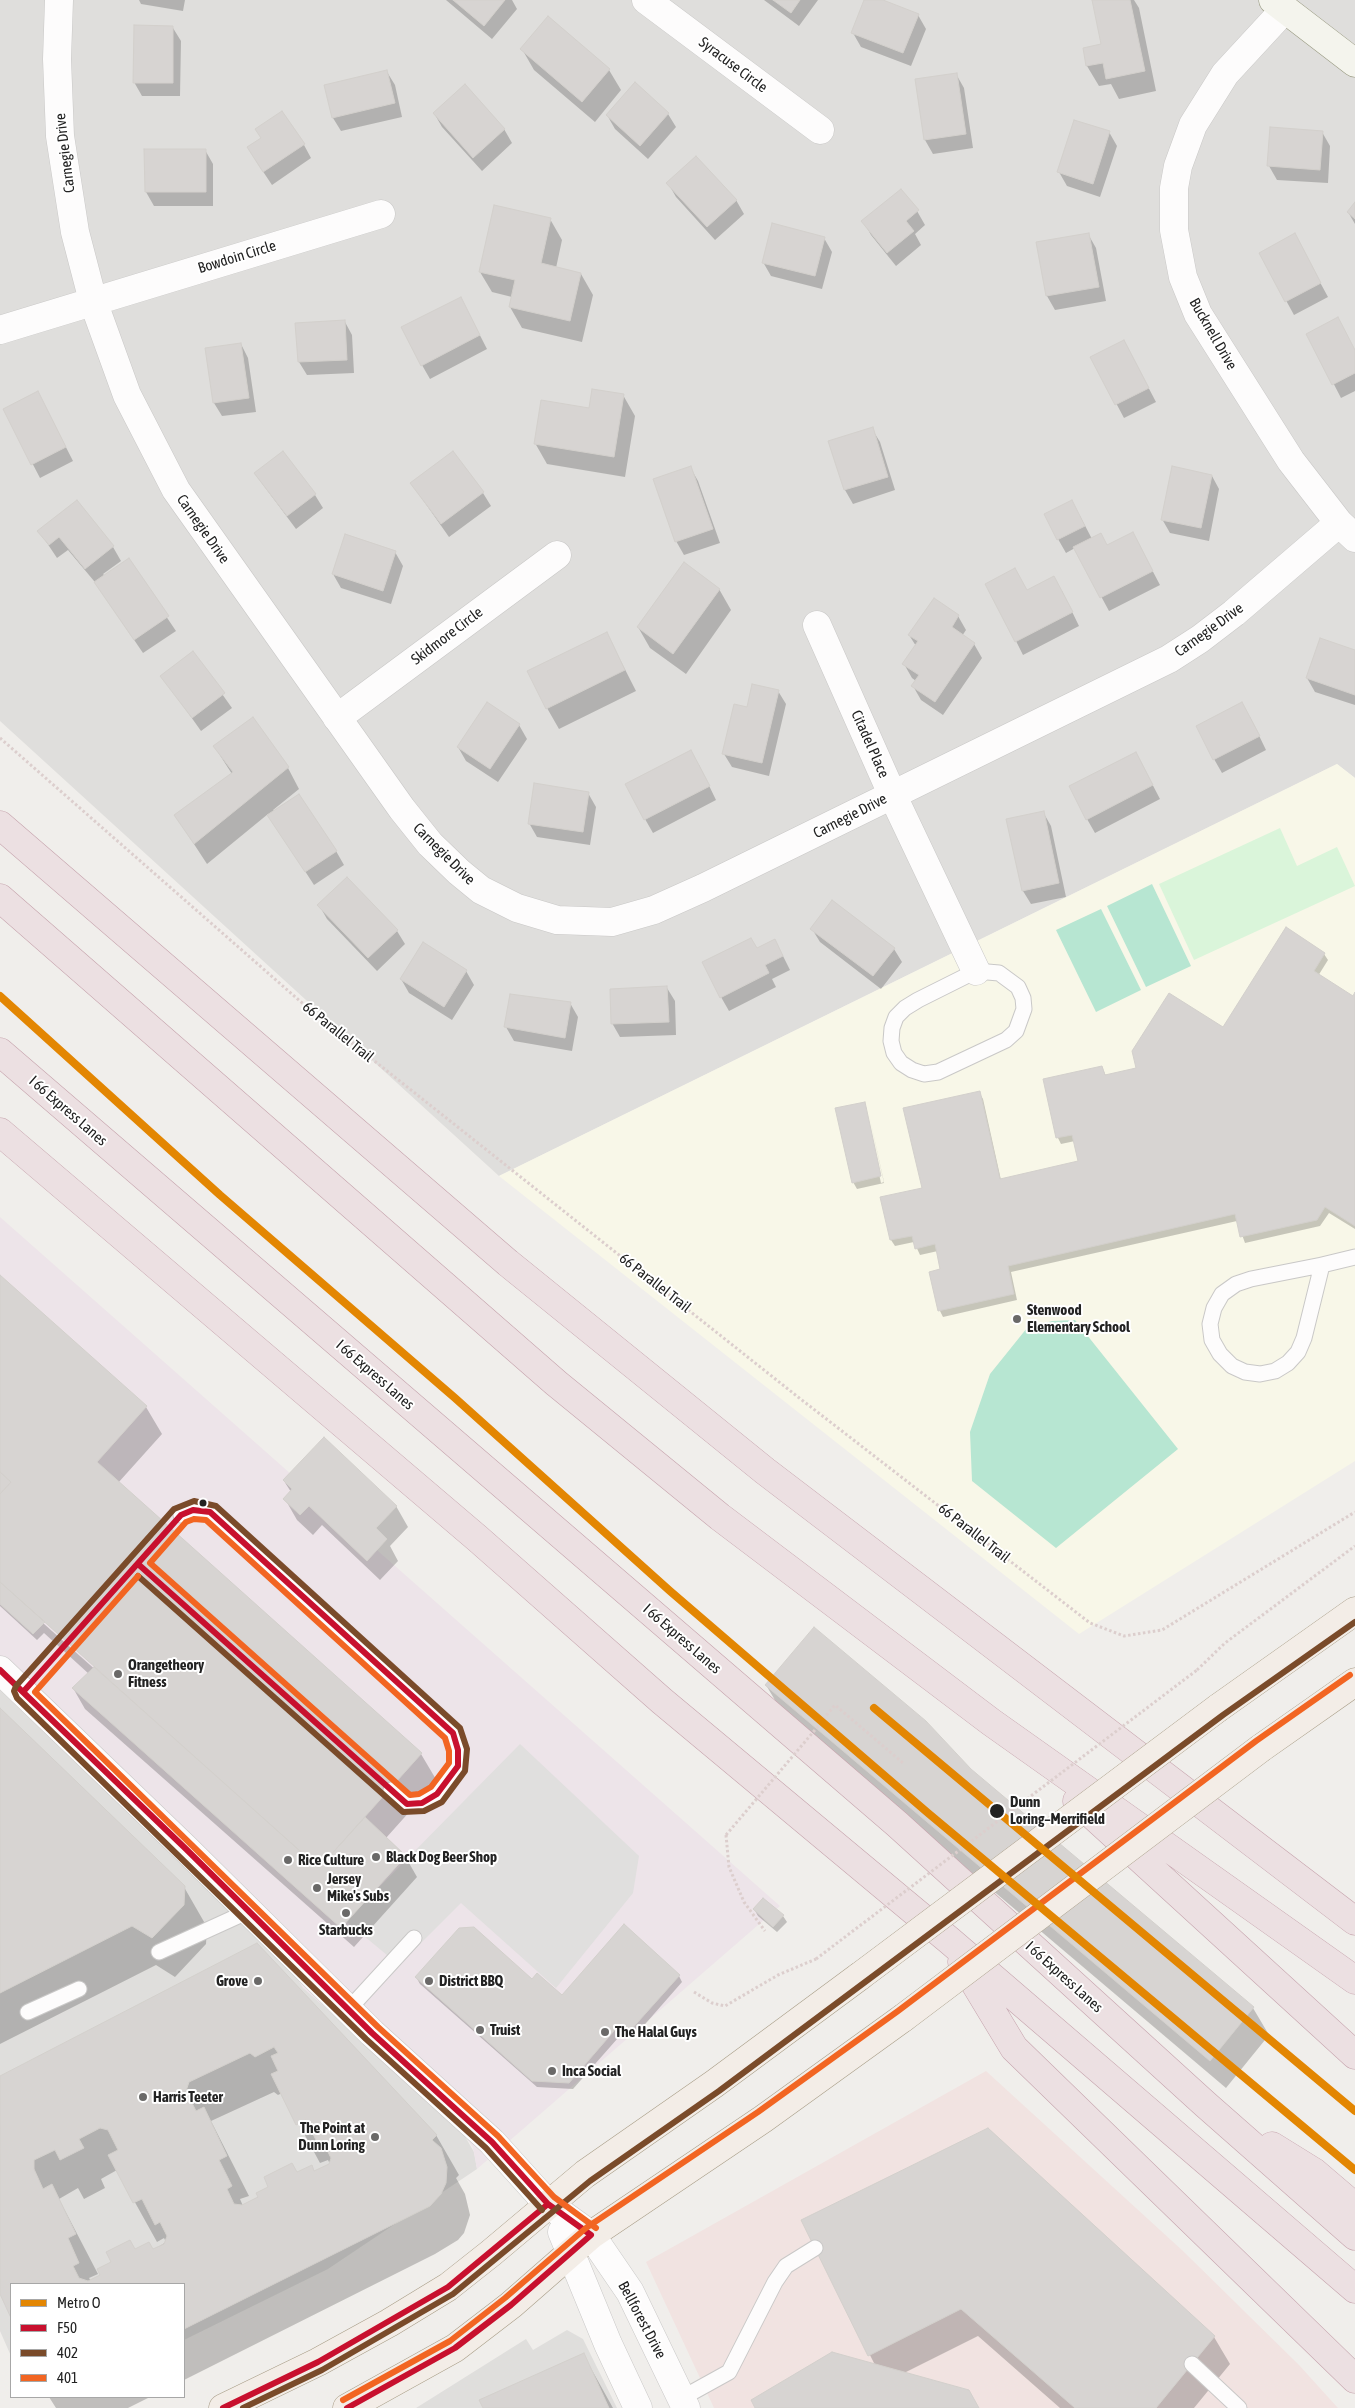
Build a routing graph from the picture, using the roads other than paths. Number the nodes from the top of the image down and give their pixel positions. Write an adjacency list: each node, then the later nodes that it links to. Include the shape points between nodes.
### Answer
1 (59, 0): 7 (street, Carnegie Drive, via 60,136 75,232)
2 (646, 0): 5 (street, Syracuse Circle)
3 (1279, 4): 4 (street); 9 (street, Bucknell Drive, via 1225,74 1193,125 1178,166 1174,188 1174,230 1183,277 1198,314 1292,461)
4 (1355, 63)
5 (820, 130)
6 (381, 214): 7 (street, Bowdoin Circle)
7 (93, 301): 8 (street, Bowdoin Circle); 12 (street, Carnegie Drive, via 127,395 176,490)
8 (0, 330)
9 (1347, 530): 13 (street, Carnegie Drive, via 1186,649 1143,673)
10 (557, 555): 12 (street, Skidmore Circle)
11 (817, 625): 13 (street, Citadel Place)
12 (337, 718): 13 (street, Carnegie Drive, via 402,809 430,844 459,872 481,890 516,908 557,920 612,922 654,910)
13 (892, 794): 16 (street, Citadel Place)
14 (0, 825): 28 (highway, via 508,1262 764,1471)
15 (0, 898): 25 (highway, via 556,1383 720,1516)
16 (976, 972): 16 (lane, via 918,1000 896,1017 891,1041 894,1053 902,1063 924,1074 938,1072 1006,1040 1016,1031 1024,1009 1018,987 999,973)
17 (0, 1052): 37 (highway, I 66 Express Lanes, via 897,1824)
18 (0, 1132): 30 (highway, via 477,1538 662,1701)
19 (1355, 1257): 20 (lane)
20 (1322, 1265): 20 (lane, via 1251,1279 1222,1294 1210,1324 1212,1340 1220,1354 1232,1366 1260,1374 1275,1371 1288,1363 1304,1338)
21 (181, 1515): 26 (lane, via 193,1510 210,1512 453,1733 458,1766 437,1794 422,1803 407,1804)
22 (1355, 1611): 38 (main road, bridge, via 1218,1708)
23 (0, 1670): 27 (street)
24 (1355, 1682): 41 (main road, bridge, via 1261,1748 903,2018)
25 (991, 1722): 32 (highway); 36 (highway)
26 (391, 1790)
27 (249, 1911): 31 (lane); 34 (street)
28 (1355, 1920)
29 (414, 1938): 34 (lane)
30 (950, 1941): 43 (highway); 45 (highway, via 1014,2048)
31 (159, 1952)
32 (1355, 1980)
33 (79, 1989): 35 (lane)
34 (348, 2010): 38 (street, via 492,2142)
35 (28, 2012)
36 (1355, 2054)
37 (1205, 2104): 39 (highway, via 1314,2172); 40 (highway, I 66 Express Lanes)
38 (548, 2204): 41 (street); 47 (main road, via 448,2287 365,2336)
39 (1355, 2207)
40 (1355, 2236)
41 (582, 2244): 46 (street, Bellforest Drive, via 630,2292); 48 (main road, via 455,2348); 49 (street, via 608,2344)
42 (815, 2248): 46 (lane, via 786,2266 729,2372)
43 (1355, 2290)
44 (1192, 2364): 50 (lane)
45 (1355, 2379)
46 (684, 2403)
47 (223, 2408)
48 (347, 2408)
49 (638, 2408)
50 (1239, 2408)

